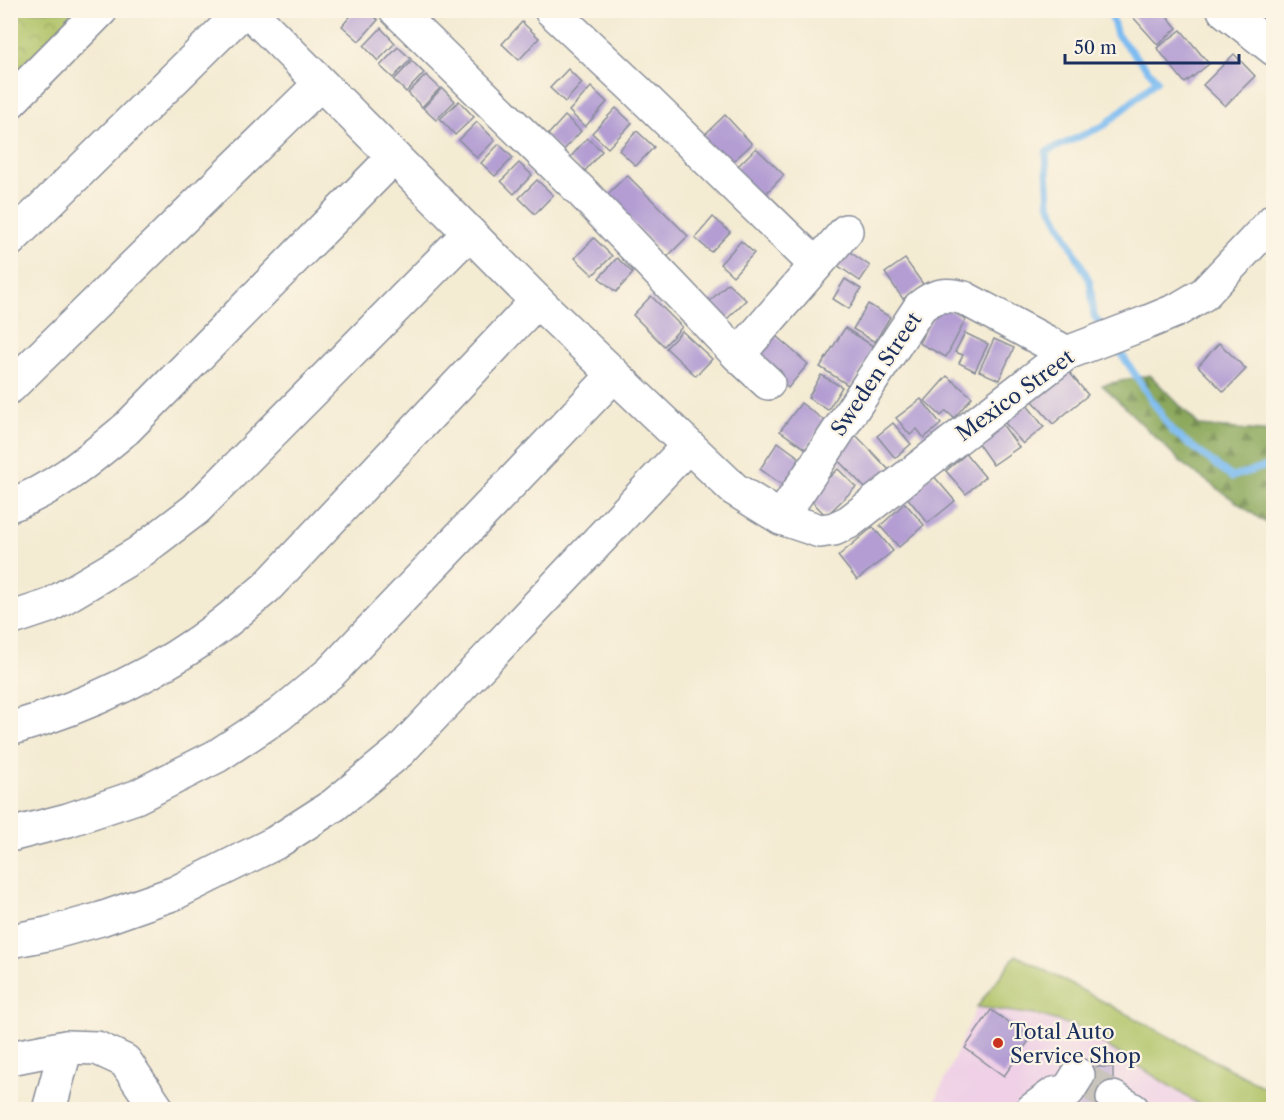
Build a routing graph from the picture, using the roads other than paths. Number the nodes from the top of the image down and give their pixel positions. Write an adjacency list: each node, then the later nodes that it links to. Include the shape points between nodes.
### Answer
1 (101, 10): 8 (street)
2 (246, 10): 7 (street, Mexico Street); 13 (street)
3 (396, 10): 17 (street, via 583,193)
4 (551, 10): 14 (street)
5 (1224, 10): 6 (street)
6 (1274, 49)
7 (320, 84): 9 (street, Mexico Street); 20 (street)
8 (10, 102)
9 (394, 157): 12 (street, Mexico Street); 22 (street, via 126,429 83,465)
10 (1274, 220): 16 (street, Mexico Street, via 1204,294 1177,310)
11 (846, 231): 14 (street)
12 (469, 233): 15 (street, Mexico Street); 24 (street, via 196,509 137,554 49,606)
13 (10, 240)
14 (816, 265): 17 (street)
15 (537, 301): 18 (street, Mexico Street); 25 (street, via 266,588 219,627 159,667 98,699)
16 (1066, 353): 23 (street, Mexico Street, via 849,522 820,531); 23 (street, Sweden Street, via 964,298 952,294 928,300)
17 (738, 354): 19 (street)
18 (614, 375): 21 (street, Mexico Street); 26 (street, via 331,672 279,715 217,756 136,797)
19 (768, 383)
20 (10, 387)
21 (688, 446): 23 (street, Mexico Street, via 735,489); 27 (street, via 400,751 334,806 275,843 175,893 100,919)
22 (10, 505)
23 (781, 518)
24 (10, 619)
25 (10, 729)
26 (10, 835)
27 (10, 941)
28 (66, 1047): 29 (street); 31 (street); 32 (street, via 97,1048 125,1061)
29 (10, 1058)
30 (1078, 1075): 33 (street, via 1068,1091 1054,1094)
31 (49, 1110)
32 (158, 1110)
33 (1032, 1110)

